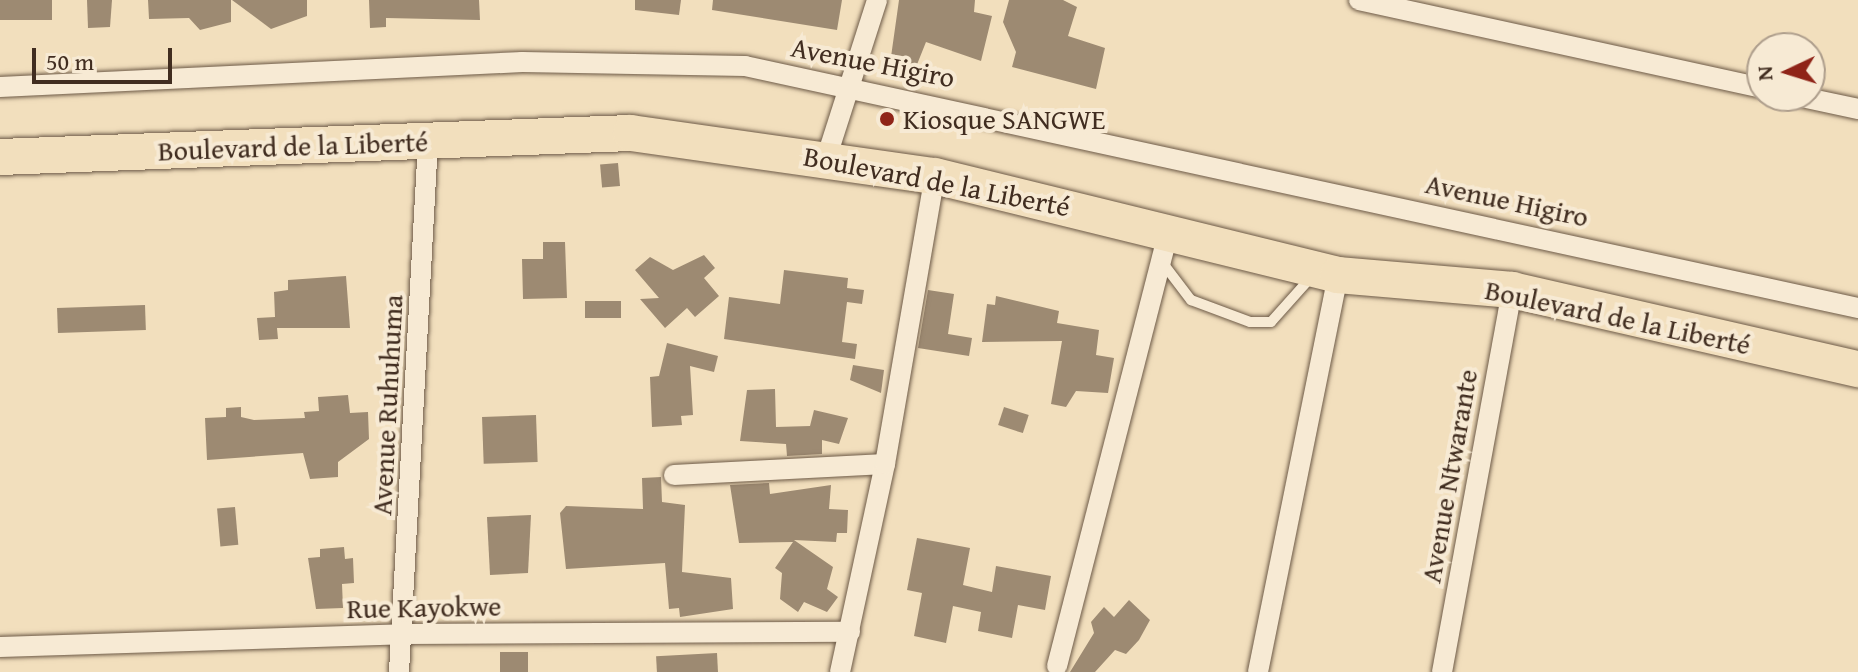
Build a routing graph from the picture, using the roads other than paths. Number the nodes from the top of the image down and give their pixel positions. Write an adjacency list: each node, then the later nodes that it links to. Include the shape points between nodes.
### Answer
1 (877, 0): 3 (street)
2 (1359, 0): 4 (street)
3 (850, 84): 5 (street, Avenue Higiro, via 745,66 522,62); 9 (street); 15 (street, Avenue Higiro)
4 (1746, 85)
5 (0, 87)
6 (1826, 102): 7 (street)
7 (1858, 109)
8 (428, 141): 9 (highway, Boulevard de la Liberté, via 631,133); 10 (highway, Boulevard de la Liberté); 20 (street, Avenue Ruhuhuma)
9 (827, 156): 11 (highway, Boulevard de la Liberté)
10 (0, 157)
11 (935, 176): 12 (highway, Boulevard de la Liberté); 17 (street)
12 (1165, 245): 13 (highway, Boulevard de la Liberté); 13 (lane, via 1191,300 1250,322 1271,322); 22 (street)
13 (1328, 272): 14 (highway, Boulevard de la Liberté); 25 (street)
14 (1512, 290): 16 (highway, Boulevard de la Liberté); 26 (street, Avenue Ntwarante)
15 (1858, 308)
16 (1858, 369)
17 (885, 464): 18 (street); 19 (street)
18 (674, 475)
19 (850, 632): 20 (street, Rue Kayokwe); 24 (street)
20 (403, 634): 21 (street, Rue Kayokwe); 23 (street, Avenue Ruhuhuma)
21 (0, 647)
22 (1057, 666)
23 (399, 672)
24 (840, 672)
25 (1258, 672)
26 (1442, 672)

